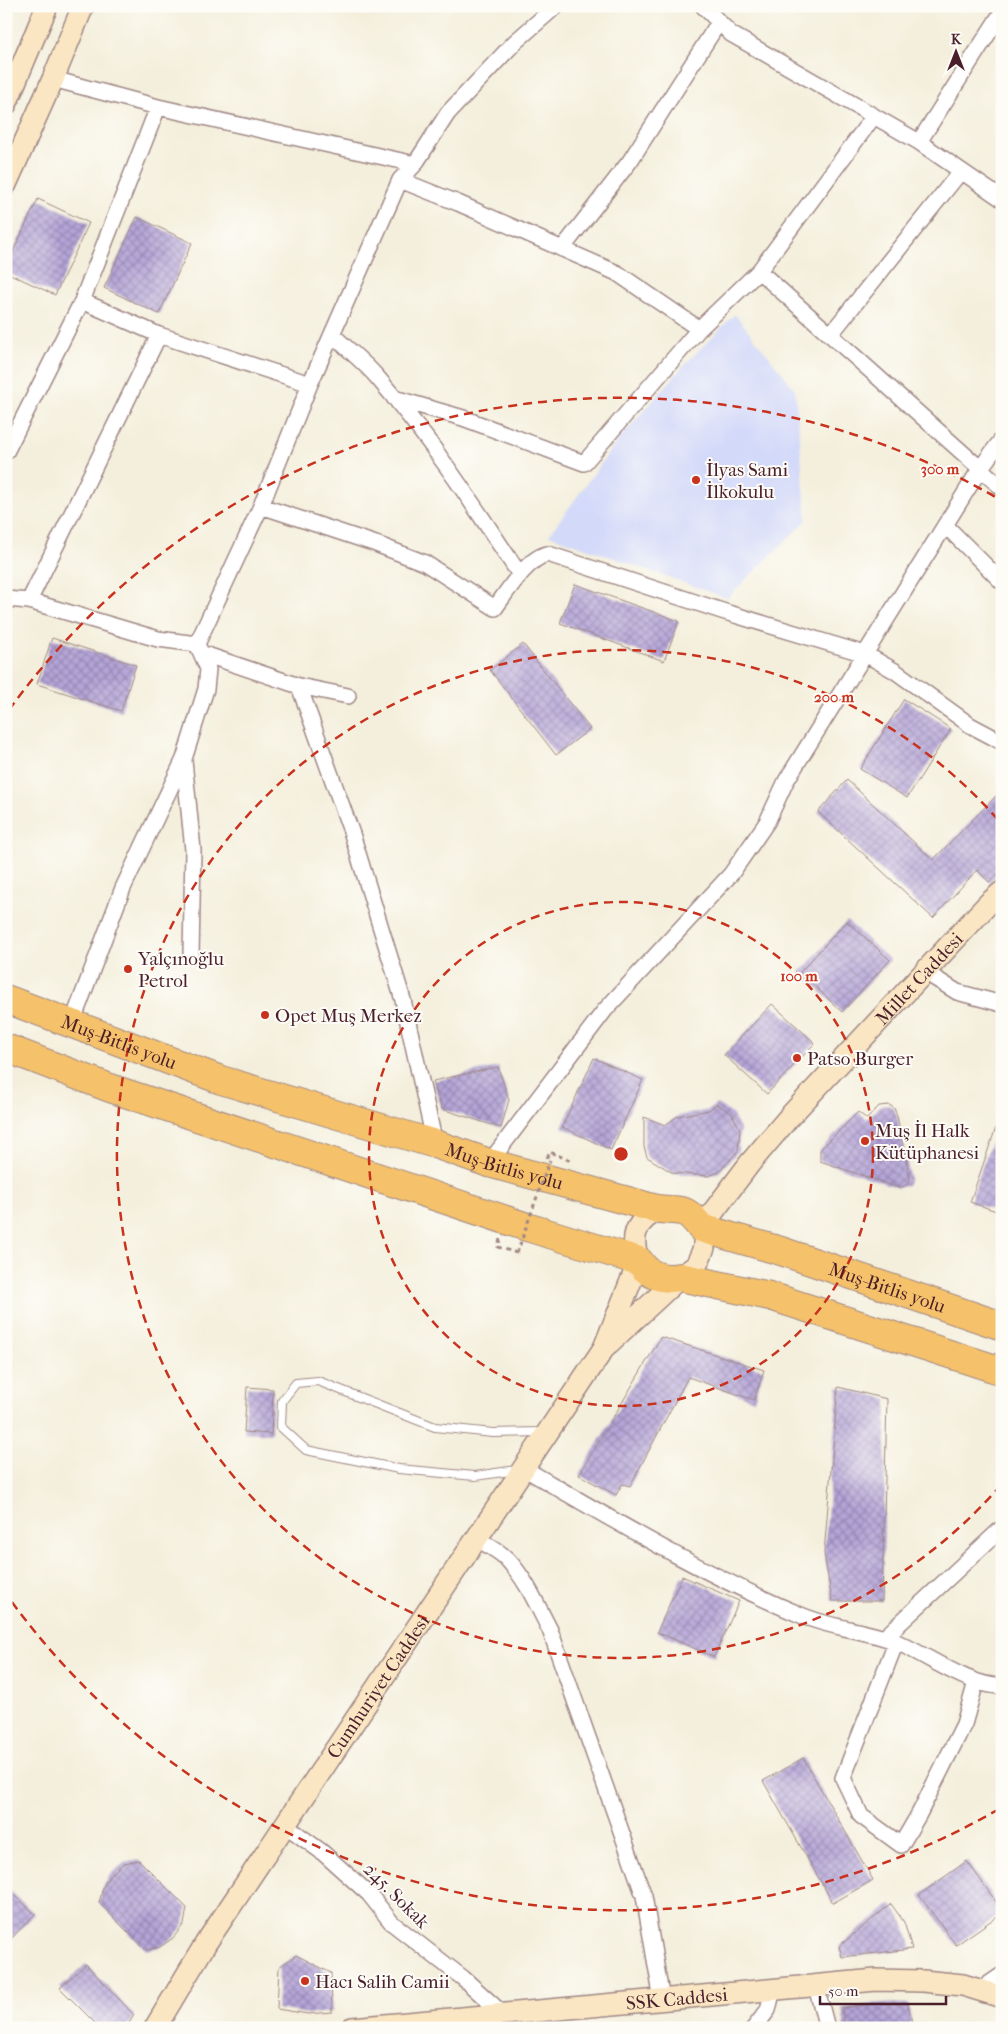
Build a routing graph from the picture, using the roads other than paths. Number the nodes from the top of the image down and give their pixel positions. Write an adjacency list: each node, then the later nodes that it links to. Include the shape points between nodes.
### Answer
1 (48, 6): 8 (street)
2 (83, 6): 7 (street)
3 (556, 6): 12 (street, via 515,42 448,114)
4 (703, 6): 6 (street)
5 (1002, 12): 11 (street)
6 (719, 22): 10 (street, via 731,34); 17 (street, via 630,161)
7 (53, 79): 9 (street); 15 (street)
8 (6, 104)
9 (158, 107): 12 (street); 19 (street)
10 (874, 116): 11 (street); 18 (street)
11 (919, 142): 13 (street)
12 (415, 164): 14 (street)
13 (961, 171): 16 (street); 23 (street)
14 (400, 180): 17 (street); 22 (street)
15 (6, 184)
16 (1002, 199)
17 (562, 249): 20 (street, via 617,273)
18 (758, 272): 20 (street); 23 (street)
19 (82, 300): 21 (street); 27 (street)
20 (699, 329): 25 (street, via 584,463 463,418)
21 (159, 335): 24 (street); 35 (street)
22 (333, 335): 24 (street); 25 (street)
23 (830, 335): 28 (street)
24 (310, 384): 30 (street)
25 (394, 398): 32 (street, via 460,483)
26 (1002, 438): 28 (street)
27 (6, 452)
28 (980, 469): 29 (street); 31 (street)
29 (1002, 488)
30 (261, 506): 32 (street, via 425,563 495,608); 36 (street)
31 (946, 526): 33 (street); 37 (street)
32 (520, 575): 37 (street, via 542,555 548,554)
33 (1002, 582)
34 (6, 599): 35 (street)
35 (29, 601): 36 (street)
36 (199, 648): 38 (street); 41 (street, via 208,669 206,689)
37 (865, 654): 40 (street, via 895,671 970,725); 50 (street, via 786,781 767,822 731,874 605,1010)
38 (299, 686): 39 (street); 49 (street, via 352,834 403,1000)
39 (348, 696)
40 (1002, 742)
41 (184, 759): 43 (street, via 193,850); 47 (street, via 123,888)
42 (1002, 892): 44 (street, Millet Caddesi)
43 (191, 956)
44 (925, 972): 46 (street, via 957,992); 52 (street, Millet Caddesi, via 790,1116)
45 (6, 999): 47 (highway, Muş-Bitlis yolu)
46 (1002, 1004)
47 (72, 1023): 49 (highway, Muş-Bitlis yolu, via 221,1080)
48 (6, 1048): 53 (highway, via 119,1092)
49 (435, 1144): 50 (highway, Muş-Bitlis yolu)
50 (489, 1163): 51 (highway, Muş-Bitlis yolu)
51 (661, 1210): 52 (highway, Muş-Bitlis yolu, via 685,1212); 53 (street, via 650,1214 635,1233 634,1250)
52 (701, 1228): 54 (street, Cumhuriyet Caddesi, via 704,1248 701,1258 689,1273); 55 (highway, Muş-Bitlis yolu, via 781,1251)
53 (639, 1261): 54 (highway, via 656,1276); 56 (street, Cumhuriyet Caddesi)
54 (680, 1277): 56 (street, Cumhuriyet Caddesi); 57 (highway, via 770,1296)
55 (1002, 1326)
56 (604, 1348): 58 (street, Cumhuriyet Caddesi)
57 (1002, 1371)
58 (548, 1432): 59 (street, Cumhuriyet Caddesi); 59 (lane, via 493,1433 434,1427 318,1381 296,1382 282,1401 281,1427 306,1450 399,1470 475,1476)
59 (525, 1469): 61 (street, Cumhuriyet Caddesi); 62 (street, via 647,1539 752,1593 827,1625)
60 (1002, 1528): 62 (street)
61 (477, 1539): 65 (street, Cumhuriyet Caddesi); 71 (street, via 505,1558 518,1572 550,1630 644,1896)
62 (890, 1640): 63 (street); 63 (street, via 843,1778 861,1816 901,1845 964,1724)
63 (976, 1682): 64 (street)
64 (1002, 1686)
65 (285, 1825): 72 (street, 245. Sokak, via 322,1852 369,1894 392,1924); 74 (street, Cumhuriyet Caddesi, via 206,1942)
66 (1002, 1975): 69 (street)
67 (816, 1986): 68 (street, SSK Caddesi); 69 (street, SSK Caddesi, via 876,1980 923,1980); 77 (street)
68 (773, 1990): 71 (street, SSK Caddesi); 76 (street, via 768,2010)
69 (980, 1990): 70 (street, SSK Caddesi)
70 (1002, 1997)
71 (662, 2000): 72 (street, SSK Caddesi)
72 (503, 2014): 73 (street, SSK Caddesi)
73 (417, 2025): 75 (street, SSK Caddesi)
74 (155, 2028)
75 (352, 2028)
76 (754, 2028)
77 (827, 2028)

